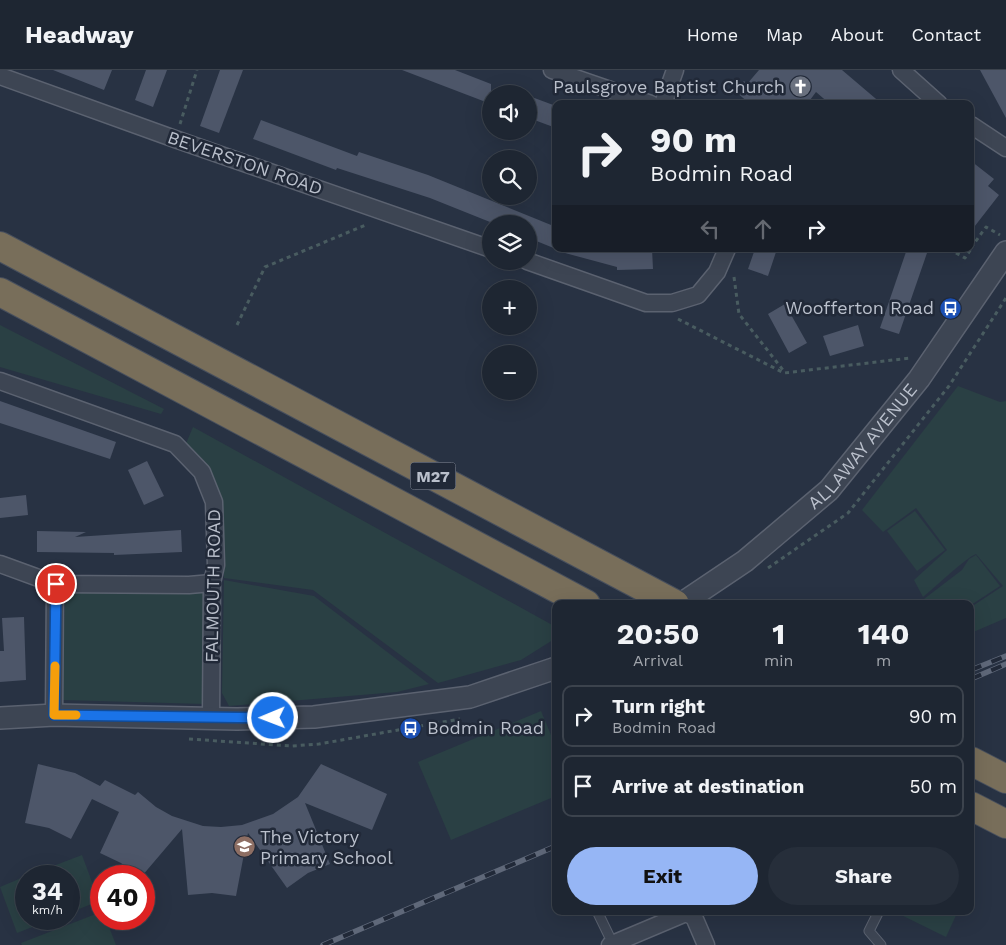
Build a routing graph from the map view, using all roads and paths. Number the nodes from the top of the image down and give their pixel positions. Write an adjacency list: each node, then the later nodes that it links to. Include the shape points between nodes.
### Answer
1 (197, 70): 10 (path)
2 (554, 70): 6 (street)
3 (675, 70): 7 (street)
4 (901, 70): 8 (street)
5 (0, 76): 10 (street, BEVERSTON ROAD)
6 (640, 100)
7 (664, 100)
8 (932, 100)
9 (974, 127): 11 (street)
10 (175, 139): 12 (street, BEVERSTON ROAD)
11 (1006, 148)
12 (392, 214): 16 (street, BEVERSTON ROAD); 24 (path, via 265,267)
13 (974, 244): 14 (path, via 986,227)
14 (1004, 244): 25 (street, ALLAWAY AVENUE)
15 (0, 246): 32 (highway, M27)
16 (482, 246)
17 (726, 252): 23 (street, via 717,272 698,295 672,303)
18 (954, 252): 19 (path, via 964,258)
19 (968, 252)
20 (537, 265): 23 (street)
21 (732, 267): 26 (path, via 739,314)
22 (0, 292): 31 (highway, M27)
23 (646, 303): 26 (path)
24 (237, 325)
25 (936, 354): 26 (path); 33 (street, ALLAWAY AVENUE, via 829,490 745,561)
26 (784, 373)
27 (0, 381): 29 (street, FALMOUTH ROAD, via 175,444 202,472 214,502 216,565)
28 (0, 564): 30 (street)
29 (212, 583): 30 (street); 36 (street, FALMOUTH ROAD)
30 (56, 584): 35 (street)
31 (578, 600)
32 (667, 600)
33 (687, 600)
34 (552, 669): 36 (street, via 470,697 314,717)
35 (54, 715): 36 (street); 37 (street)
36 (211, 717)
37 (0, 718)
38 (187, 739): 39 (path, via 292,746)
39 (319, 744)
40 (974, 763): 41 (highway)
41 (1006, 779)
42 (974, 808): 43 (highway)
43 (1006, 824)
44 (599, 915): 48 (lane)
45 (681, 915): 48 (street)
46 (690, 915): 49 (street, via 694,917)
47 (877, 915): 50 (lane, via 869,931)
48 (611, 944)
49 (706, 945)
50 (881, 945)

